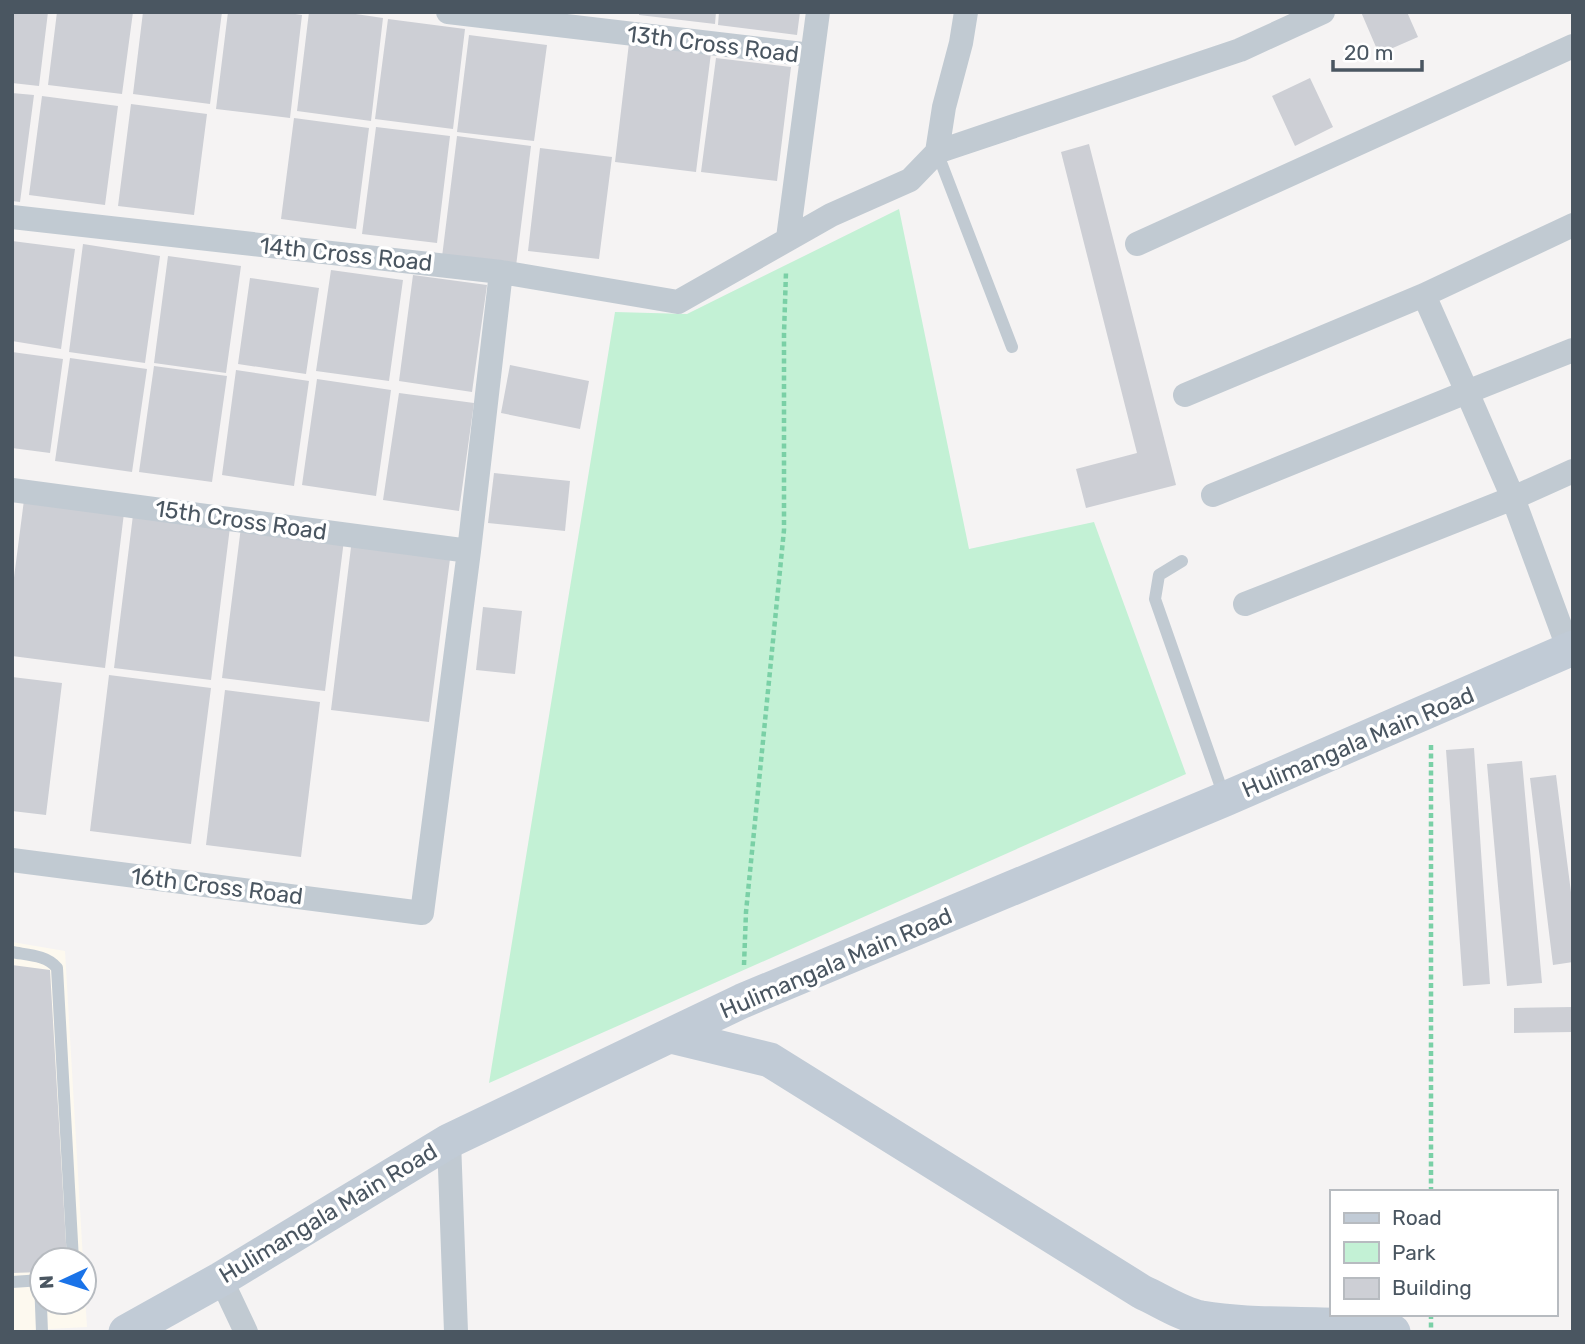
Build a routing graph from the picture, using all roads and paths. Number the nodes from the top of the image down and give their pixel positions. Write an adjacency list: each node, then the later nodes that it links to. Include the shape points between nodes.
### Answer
1 (448, 12): 6 (street, 13th Cross Road)
2 (818, 12): 6 (street)
3 (966, 12): 7 (street)
4 (1323, 12): 7 (street, via 1240,50)
5 (1573, 46): 11 (street)
6 (811, 55): 10 (street)
7 (937, 152): 10 (street, via 910,180); 14 (lane)
8 (12, 217): 12 (street, 14th Cross Road)
9 (1573, 225): 13 (street)
10 (788, 238): 12 (street, 14th Cross Road, via 678,302); 30 (path, via 783,334 784,530 746,912)
11 (1137, 244)
12 (501, 272): 22 (street)
13 (1424, 295): 16 (street); 17 (street)
14 (1012, 347)
15 (1573, 350): 16 (street)
16 (1467, 392): 20 (street); 21 (street)
17 (1185, 395)
18 (1573, 471): 21 (street)
19 (12, 489): 22 (street, 15th Cross Road)
20 (1213, 495)
21 (1513, 498): 24 (street); 25 (street)
22 (469, 551): 28 (street, 16th Cross Road, via 422,913)
23 (1182, 561): 27 (lane, via 1159,575 1155,599)
24 (1245, 604)
25 (1571, 649): 26 (street, Hulimangala Main Road)
26 (1431, 710): 27 (street, Hulimangala Main Road); 33 (path)
27 (1225, 799): 30 (street, Hulimangala Main Road)
28 (12, 860)
29 (12, 952): 34 (lane, via 52,961 57,968)
30 (742, 1001): 31 (street, Hulimangala Main Road)
31 (671, 1035): 32 (street, Hulimangala Main Road); 36 (street, via 770,1060 1142,1292 1198,1318)
32 (449, 1141): 35 (street, Hulimangala Main Road); 39 (street)
33 (1431, 1190)
34 (72, 1246)
35 (221, 1279): 37 (street, Hulimangala Main Road); 38 (street)
36 (1228, 1326): 40 (street, via 1365,1326)
37 (126, 1332)
38 (246, 1332)
39 (456, 1332)
40 (1393, 1332)

